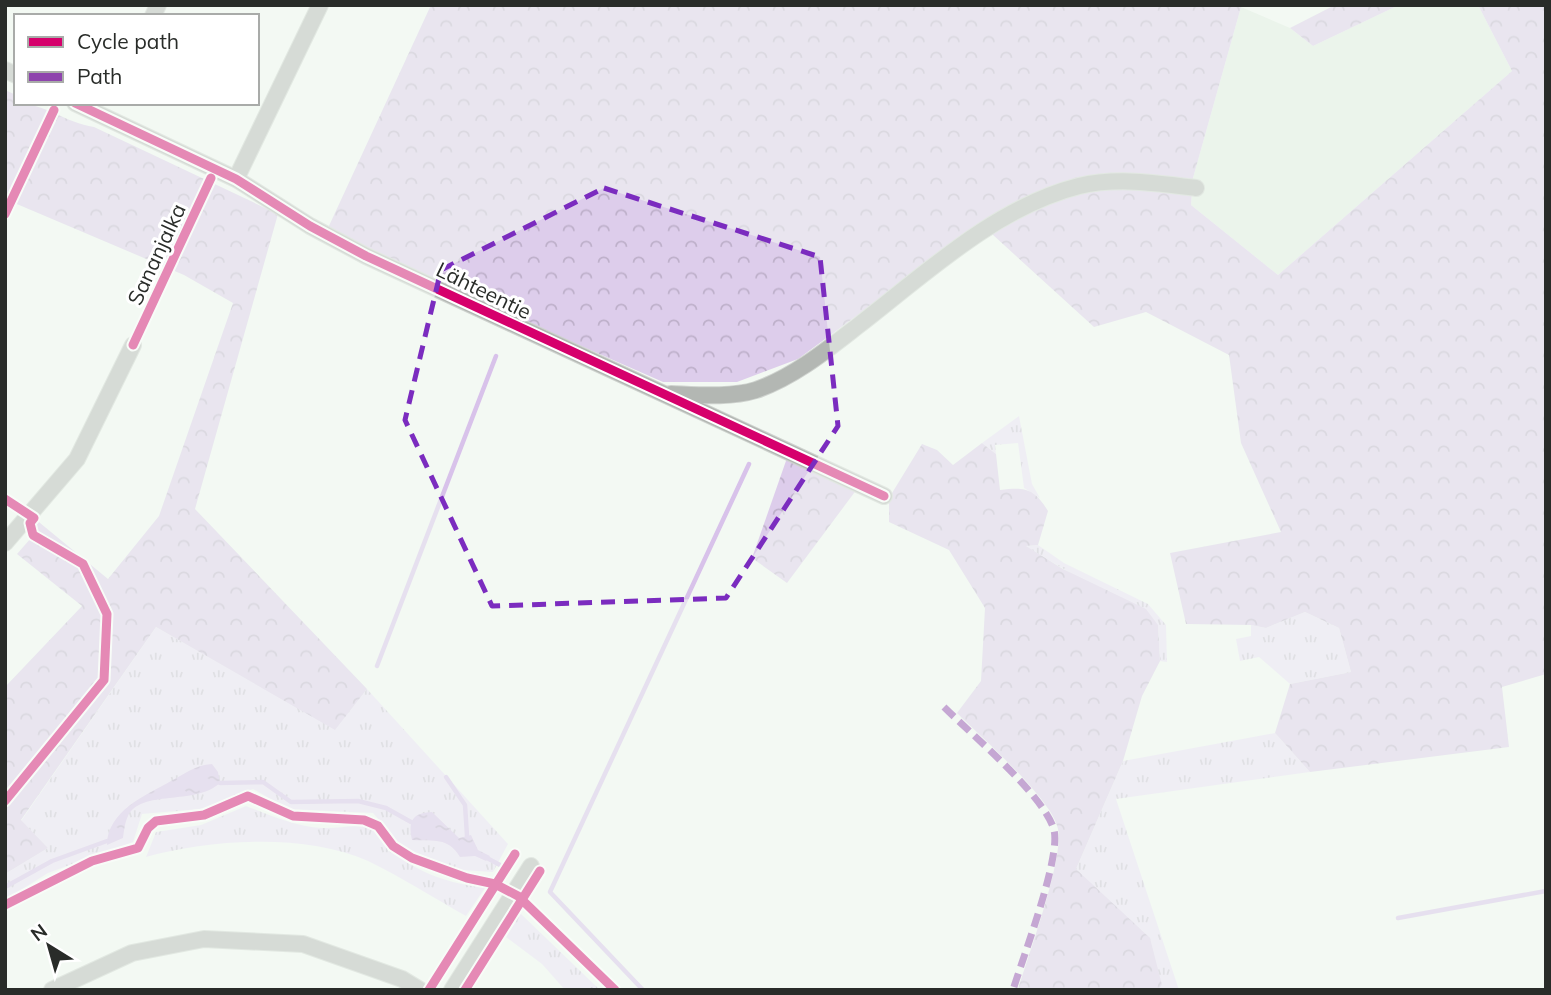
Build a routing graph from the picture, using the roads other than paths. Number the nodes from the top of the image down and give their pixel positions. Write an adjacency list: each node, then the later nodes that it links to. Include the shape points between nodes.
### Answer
1 (320, 5): 4 (street)
2 (84, 105): 3 (street, Lähteentie)
3 (108, 110): 4 (street, Lähteentie)
4 (236, 179): 7 (street, Lähteentie, via 366,256)
5 (1196, 188): 7 (street, Lähteentie, via 1113,182 1079,186 1036,201 987,230 795,371 754,390)
6 (133, 345): 9 (street, via 77,459)
7 (665, 394): 8 (street, Lähteentie)
8 (884, 496)
9 (7, 538)
10 (531, 866): 13 (street)
11 (52, 990): 12 (street, via 132,953 204,939 303,944)
12 (421, 990)
13 (452, 990)

